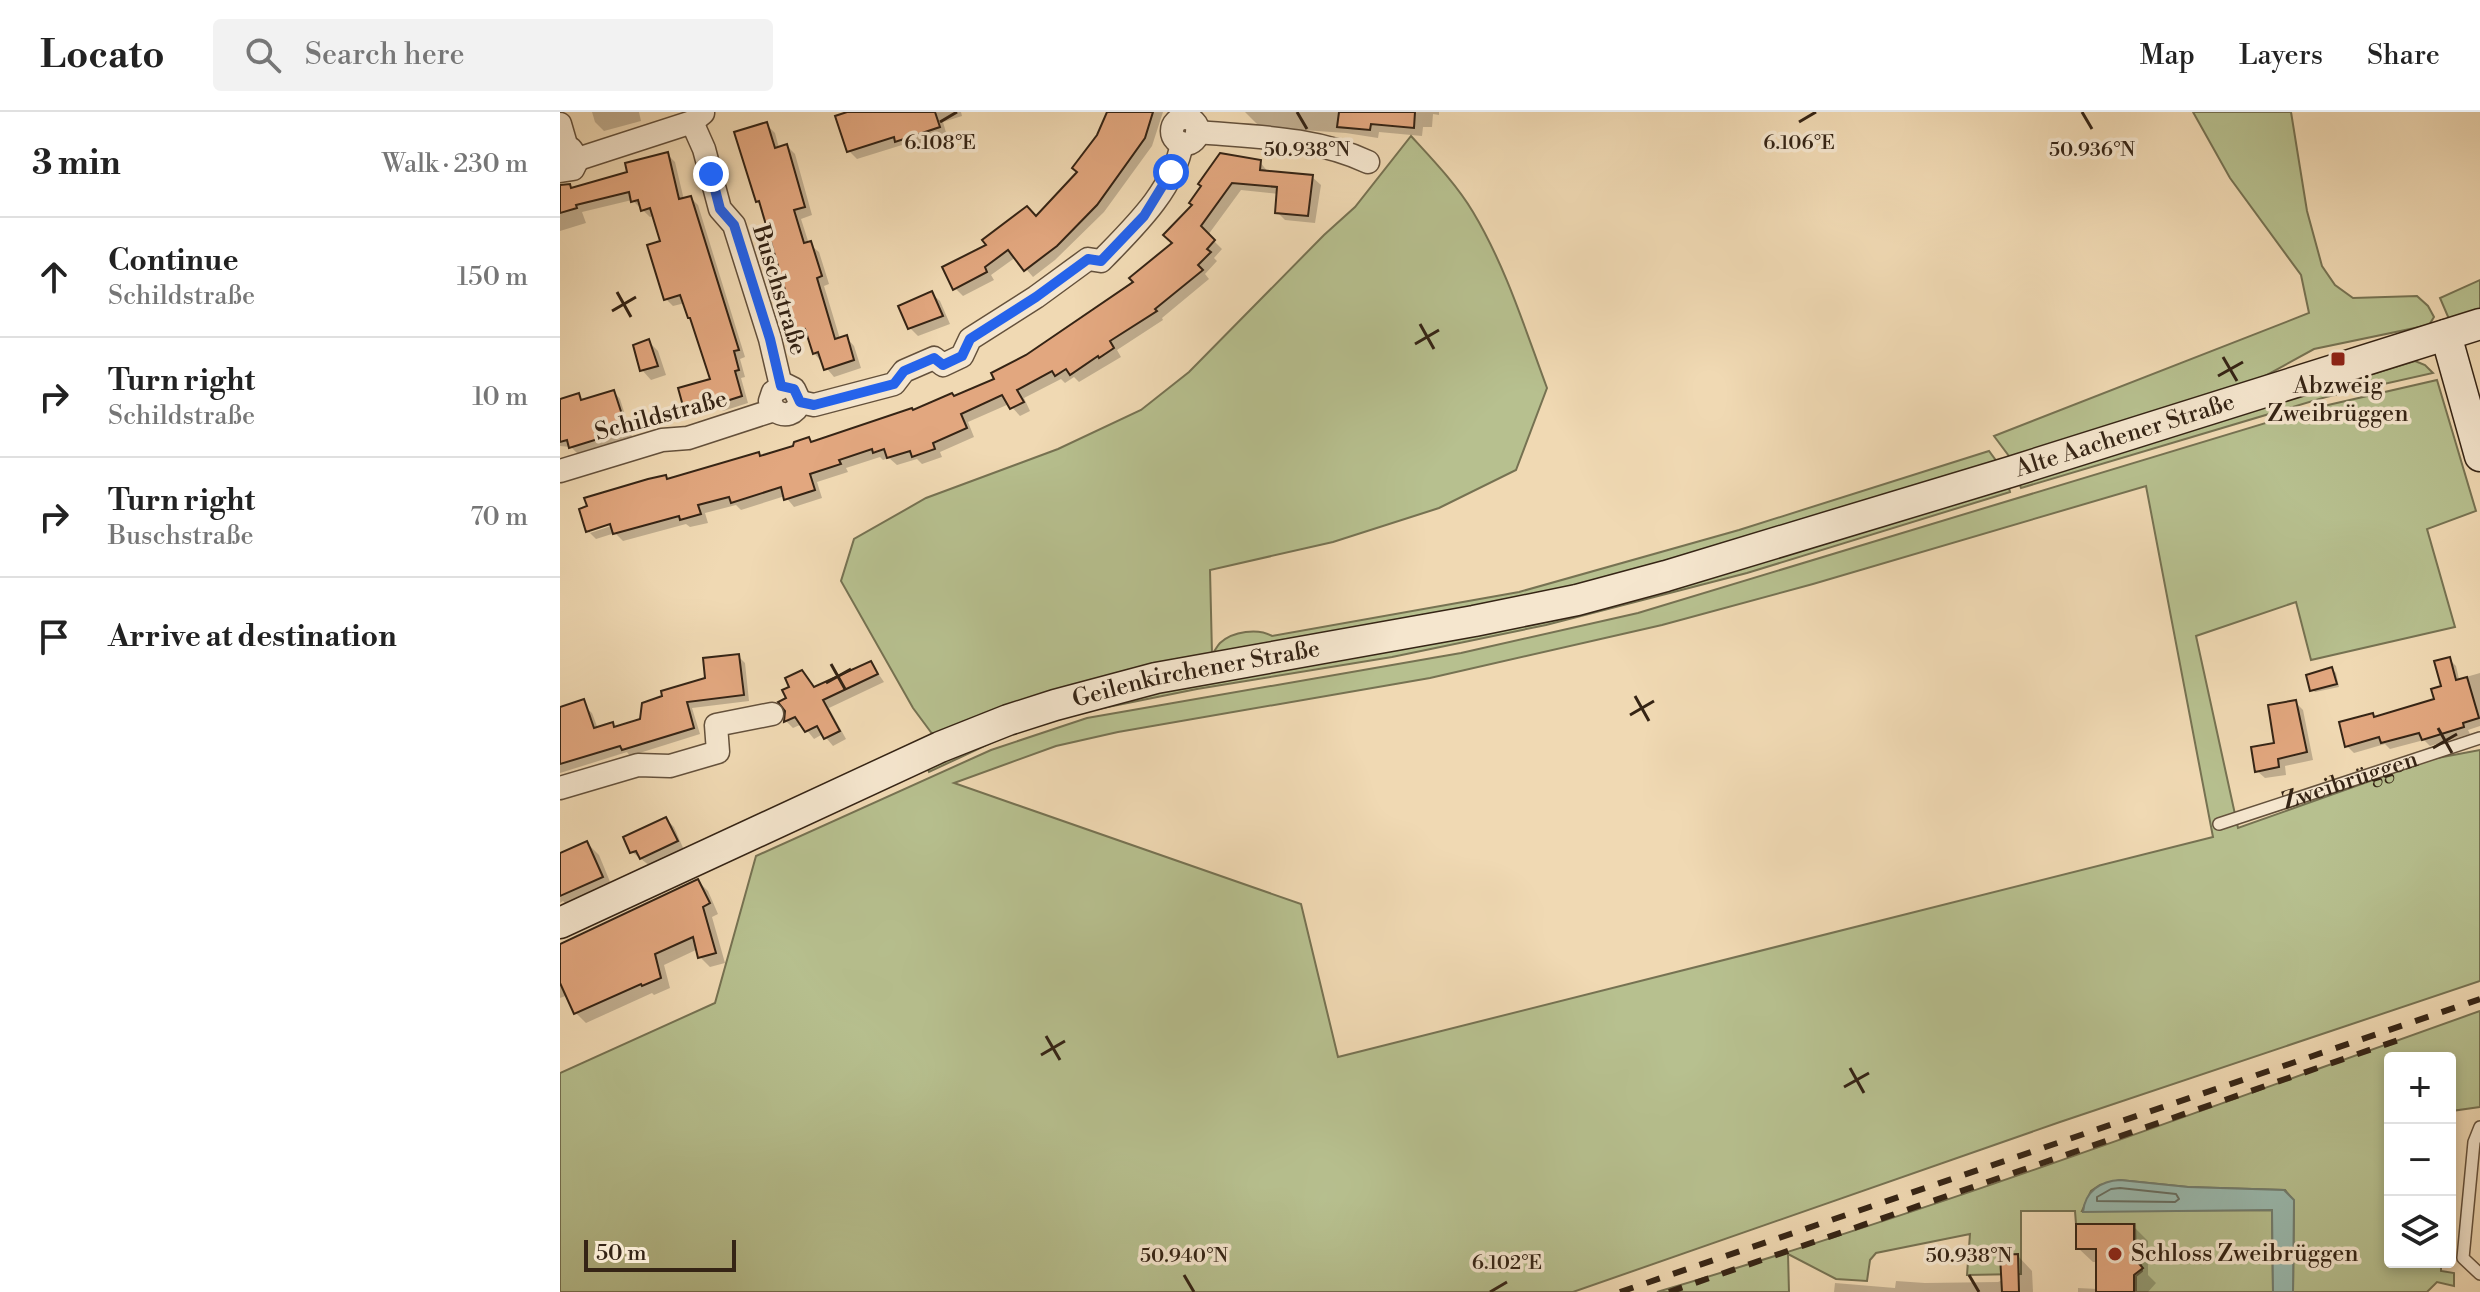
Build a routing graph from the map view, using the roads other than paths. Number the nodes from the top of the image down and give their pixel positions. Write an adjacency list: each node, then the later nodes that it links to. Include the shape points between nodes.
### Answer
1 (698, 117): 4 (street); 8 (street, Buschstraße, via 720,209 734,225)
2 (560, 124): 4 (street)
3 (1188, 126): 5 (street, Schildstraße, via 1315,143); 9 (street, Schildstraße, via 1179,158 1144,216 1101,261 1088,259 970,339 962,356 943,365 934,358 904,371 894,384 814,405)
4 (564, 162)
5 (1368, 162)
6 (2480, 324): 7 (main road, Alte Aachener Straße)
7 (2446, 335): 11 (main road); 13 (main road, Alte Aachener Straße)
8 (781, 386): 9 (street, via 794,389); 10 (street, via 771,396)
9 (800, 402): 10 (street, Schildstraße, via 790,414)
10 (774, 410): 12 (street, Schildstraße)
11 (2480, 456)
12 (560, 471)
13 (1863, 517): 18 (main road, Geilenkirchener Straße, via 1577,600 1156,678 1055,705 940,747)
14 (772, 714): 16 (street, via 716,725 718,752 670,766 638,765)
15 (2480, 738): 17 (lane, Zweibrüggen)
16 (560, 788)
17 (2219, 824)
18 (560, 923)
19 (2480, 1127): 20 (lane, via 2474,1142 2463,1258)
20 (2480, 1274)

